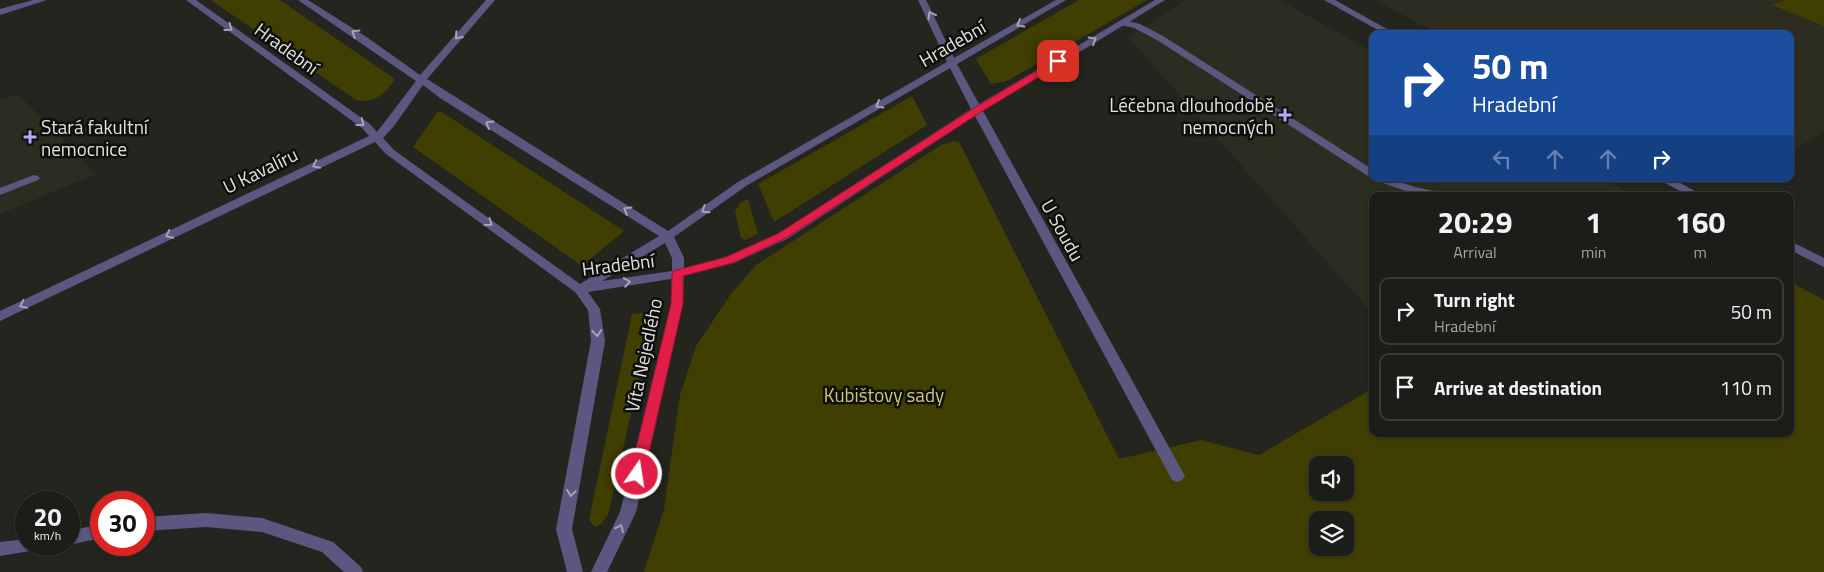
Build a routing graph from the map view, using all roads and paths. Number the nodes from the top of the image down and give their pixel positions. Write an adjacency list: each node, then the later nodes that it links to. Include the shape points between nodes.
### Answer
1 (43, 0): 9 (street)
2 (190, 0): 15 (street, Hradební, one-way to 15, via 366,126)
3 (302, 0): 13 (street, Hradební, one-way to 3)
4 (491, 0): 13 (street, U Kavalíru, one-way to 13)
5 (922, 0): 12 (street, U Soudu, one-way to 5)
6 (1062, 0): 12 (street, Hradební, one-way to 12)
7 (1161, 0): 10 (street, Hradební)
8 (1328, 0): 11 (street)
9 (0, 12)
10 (1124, 22): 14 (street, Hradební, one-way to 10); 16 (street, via 1160,38)
11 (1384, 30)
12 (952, 63): 14 (street, U Soudu); 23 (street, Hradební, one-way to 23, via 742,184)
13 (421, 80): 15 (street, U Kavalíru, via 390,124); 23 (street, Hradební, one-way to 13)
14 (977, 110): 26 (street, Hradební, via 783,236 730,260); 29 (street, U Soudu)
15 (376, 137): 27 (street, Hradební, one-way to 27, via 390,152); 28 (street, U Kavalíru, one-way to 28)
16 (1369, 172)
17 (34, 178): 20 (street)
18 (1390, 182): 21 (street)
19 (1671, 182): 22 (street)
20 (0, 192)
21 (1423, 192)
22 (1690, 192)
23 (668, 236): 26 (street, Víta Nejedlého, via 678,258); 27 (street)
24 (1794, 247): 25 (street)
25 (1824, 263)
26 (677, 274): 27 (street, Hradební, one-way to 26); 35 (street, Víta Nejedlého, one-way to 26, via 628,512 677,304)
27 (579, 289): 34 (street, one-way to 34, via 594,309 598,341 564,529)
28 (0, 316)
29 (1177, 476)
30 (155, 523): 33 (street, via 206,520 262,525 327,547)
31 (15, 548): 32 (street)
32 (0, 550)
33 (355, 572)
34 (576, 572)
35 (599, 572)

